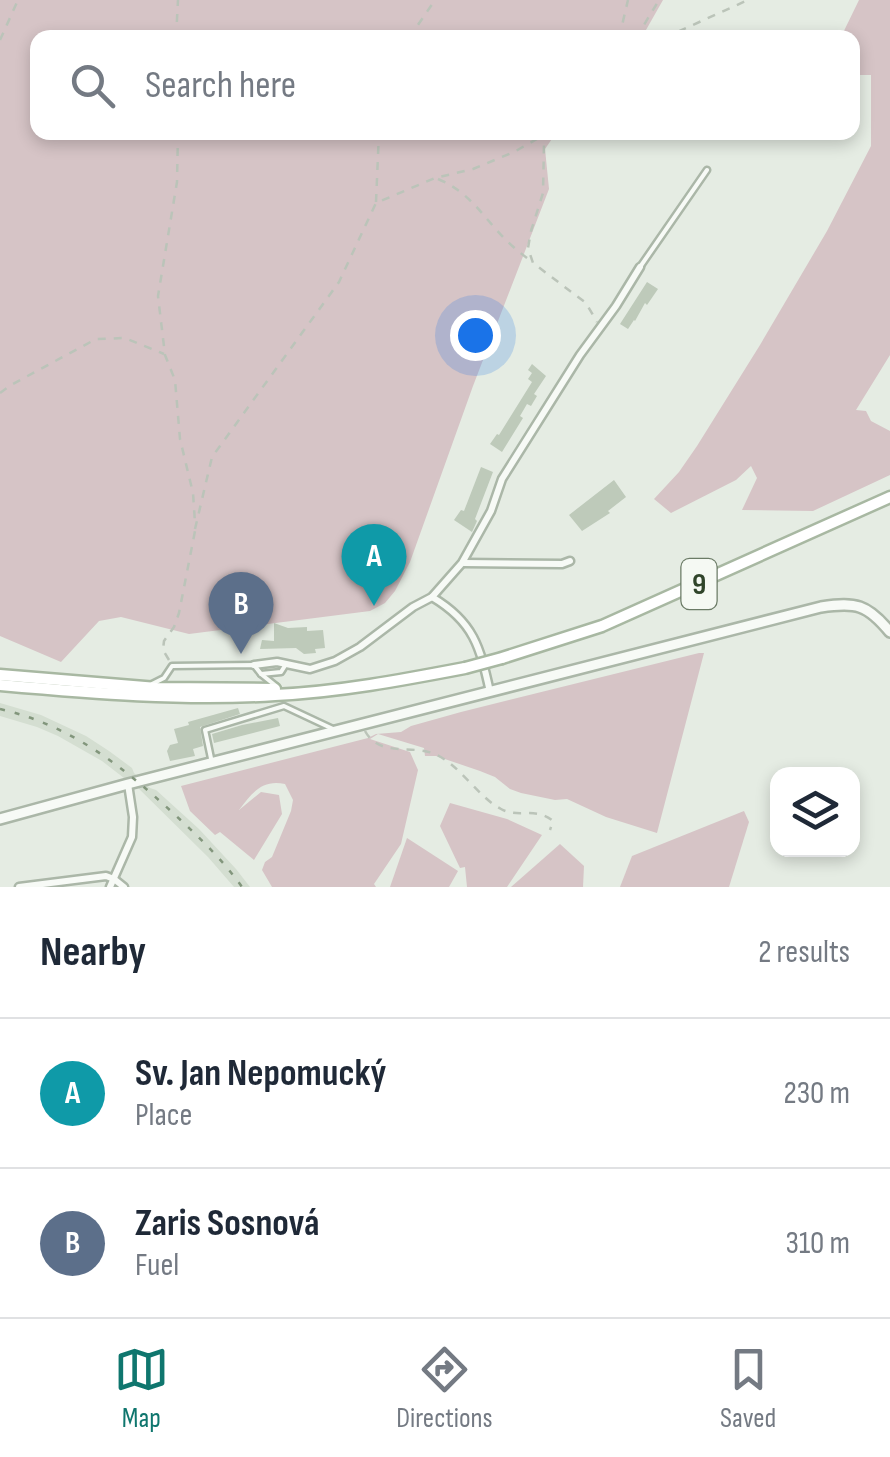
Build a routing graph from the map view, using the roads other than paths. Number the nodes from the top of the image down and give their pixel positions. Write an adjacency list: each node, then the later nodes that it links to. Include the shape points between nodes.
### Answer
1 (706, 170): 2 (lane)
2 (640, 267): 5 (street, via 502,478)
3 (890, 498): 15 (main road, 9, bridge, via 602,626 465,668)
4 (570, 561): 5 (street)
5 (462, 562): 6 (street)
6 (432, 597): 8 (street, via 336,660 310,669); 16 (street, via 463,622 481,650)
7 (890, 632): 16 (street, via 860,606 821,607)
8 (286, 664): 9 (street); 10 (lane, via 280,672)
9 (254, 665): 10 (lane); 13 (lane, via 172,666 154,684)
10 (261, 674): 14 (lane)
11 (0, 675): 13 (main road, 9)
12 (0, 685): 15 (main road, 9, via 206,696)
13 (124, 686): 14 (main road, 9)
14 (280, 689): 15 (main road, 9)
15 (326, 690)
16 (490, 692): 17 (street)
17 (338, 731): 18 (street); 18 (lane, via 284,706 205,730)
18 (212, 763): 19 (street)
19 (128, 784): 20 (street); 21 (street, via 132,837)
20 (0, 818)
21 (114, 878): 22 (street); 23 (street); 24 (street)
22 (20, 887)
23 (110, 887)
24 (124, 887)

